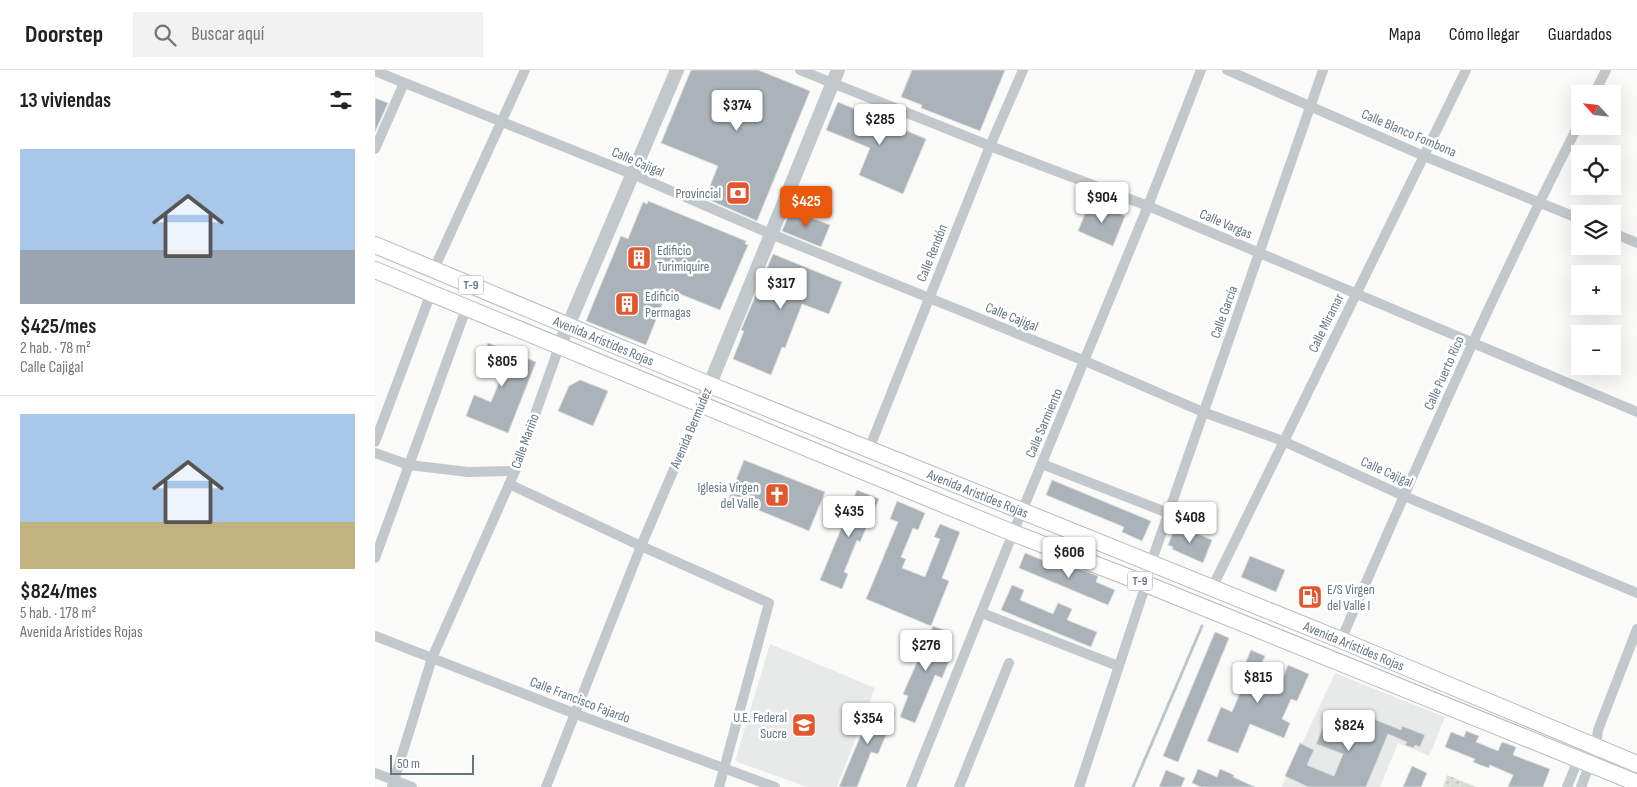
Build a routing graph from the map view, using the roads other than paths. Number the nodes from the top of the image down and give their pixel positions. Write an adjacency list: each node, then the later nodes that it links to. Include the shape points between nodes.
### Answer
1 (525, 70): 16 (street)
2 (677, 70): 21 (street, Calle Mariño)
3 (800, 70): 13 (street, Calle Vargas)
4 (838, 70): 13 (street, Avenida Bermúdez)
5 (1023, 70): 18 (street, Calle Rendón)
6 (1201, 70): 23 (street, Calle Sarmiento)
7 (1227, 70): 15 (street, Calle Blanco Fombona)
8 (1323, 70): 15 (street, Calle García)
9 (1467, 70): 20 (street, Calle Miramar)
10 (1607, 70): 14 (street)
11 (375, 71): 12 (street, Calle Cajigal)
12 (404, 83): 16 (street, Calle Cajigal); 19 (street)
13 (833, 83): 18 (street, Calle Vargas); 25 (street, Avenida Bermúdez)
14 (1599, 85)
15 (1311, 105): 20 (street, Calle Blanco Fombona); 29 (street, Calle García)
16 (503, 121): 21 (street, Calle Cajigal); 30 (street)
17 (1573, 135): 22 (street, Calle Puerto Rico)
18 (990, 146): 23 (street, Calle Vargas); 34 (street, Calle Rendón)
19 (375, 149)
20 (1424, 156): 22 (street, Calle Blanco Fombona); 33 (street, Calle Miramar)
21 (633, 174): 25 (street, Calle Cajigal); 36 (street, Calle Mariño)
22 (1539, 202): 24 (street, Calle Blanco Fombona); 37 (street, Calle Puerto Rico)
23 (1148, 206): 29 (street, Calle Vargas); 39 (street, Calle Sarmiento)
24 (1571, 215)
25 (771, 234): 34 (street, Calle Cajigal); 40 (street, Avenida Bermúdez)
26 (1621, 236): 27 (street)
27 (1637, 243)
28 (375, 245): 30 (main road, Avenida Arístides Rojas / T-9)
29 (1260, 253): 33 (street, Calle Vargas); 42 (street, Calle García)
30 (434, 269): 36 (main road, Avenida Arístides Rojas / T-9)
31 (375, 270): 32 (main road, Avenida Arístides Rojas / T-9)
32 (431, 293): 35 (main road, Avenida Arístides Rojas / T-9); 45 (street)
33 (1356, 293): 37 (street, Calle Vargas); 44 (street, Calle Miramar)
34 (929, 298): 39 (street, Calle Cajigal); 46 (street, Calle Rendón)
35 (466, 309): 38 (main road, Avenida Arístides Rojas / T-9); 49 (street)
36 (567, 326): 38 (street, Calle Mariño); 40 (main road, Avenida Arístides Rojas / T-9)
37 (1472, 342): 43 (street, Calle Vargas); 52 (street, Calle Puerto Rico)
38 (559, 347): 41 (main road, Avenida Arístides Rojas / T-9); 50 (street, Calle Mariño)
39 (1085, 361): 42 (street, Calle Cajigal); 48 (street, Calle Sarmiento)
40 (709, 385): 41 (street, Avenida Bermúdez); 46 (main road, Avenida Arístides Rojas / T-9)
41 (701, 406): 55 (main road, Avenida Arístides Rojas / T-9); 56 (street, Avenida Bermúdez)
42 (1203, 412): 44 (street, Calle Cajigal); 54 (street, Calle García)
43 (1637, 412)
44 (1283, 440): 52 (street, Calle Cajigal); 60 (street, Calle Miramar)
45 (375, 442)
46 (869, 449): 53 (main road, Avenida Arístides Rojas / T-9)
47 (375, 453): 49 (street)
48 (1042, 464): 53 (street, Calle Sarmiento); 54 (street)
49 (409, 465): 50 (street, via 467,472); 57 (street)
50 (515, 471): 51 (street, Calle Mariño)
51 (509, 484): 56 (street); 66 (street, Calle Mariño)
52 (1404, 496): 61 (street, Calle Cajigal); 65 (street, Calle Puerto Rico)
53 (1023, 510): 55 (street, Calle Sarmiento); 58 (main road, Avenida Arístides Rojas / T-9)
54 (1168, 513): 58 (street, Calle García)
55 (1013, 533): 59 (main road, Avenida Arístides Rojas / T-9); 62 (street, Calle Sarmiento)
56 (641, 546): 69 (street, Avenida Bermúdez); 73 (street, via 769,602)
57 (375, 558)
58 (1151, 563): 60 (main road, Avenida Arístides Rojas / T-9)
59 (1146, 584): 68 (street); 71 (main road, Avenida Arístides Rojas / T-9)
60 (1212, 588): 65 (main road, Avenida Arístides Rojas / T-9)
61 (1637, 593)
62 (982, 613): 68 (street); 81 (street, Calle Sarmiento)
63 (1637, 629): 70 (street)
64 (375, 636): 66 (street, Calle Francisco Fajardo)
65 (1341, 640): 70 (main road, Avenida Arístides Rojas / T-9)
66 (431, 658): 69 (street, Calle Francisco Fajardo); 76 (street, Calle Mariño)
67 (1009, 664): 82 (street)
68 (1118, 666): 83 (street)
69 (576, 714): 73 (street, Calle Francisco Fajardo); 78 (street, Avenida Bermúdez)
70 (1591, 745): 71 (street); 72 (main road, Avenida Arístides Rojas / T-9)
71 (1584, 762): 75 (main road, Avenida Arístides Rojas / T-9); 84 (street); 85 (street)
72 (1637, 764)
73 (724, 768): 79 (street); 80 (street, Calle Francisco Fajardo)
74 (375, 773): 76 (street)
75 (1637, 782)
76 (393, 784): 77 (street)
77 (412, 787)
78 (547, 787)
79 (719, 787)
80 (775, 787)
81 (911, 787)
82 (959, 787)
83 (1079, 787)
84 (1567, 787)
85 (1581, 787)

